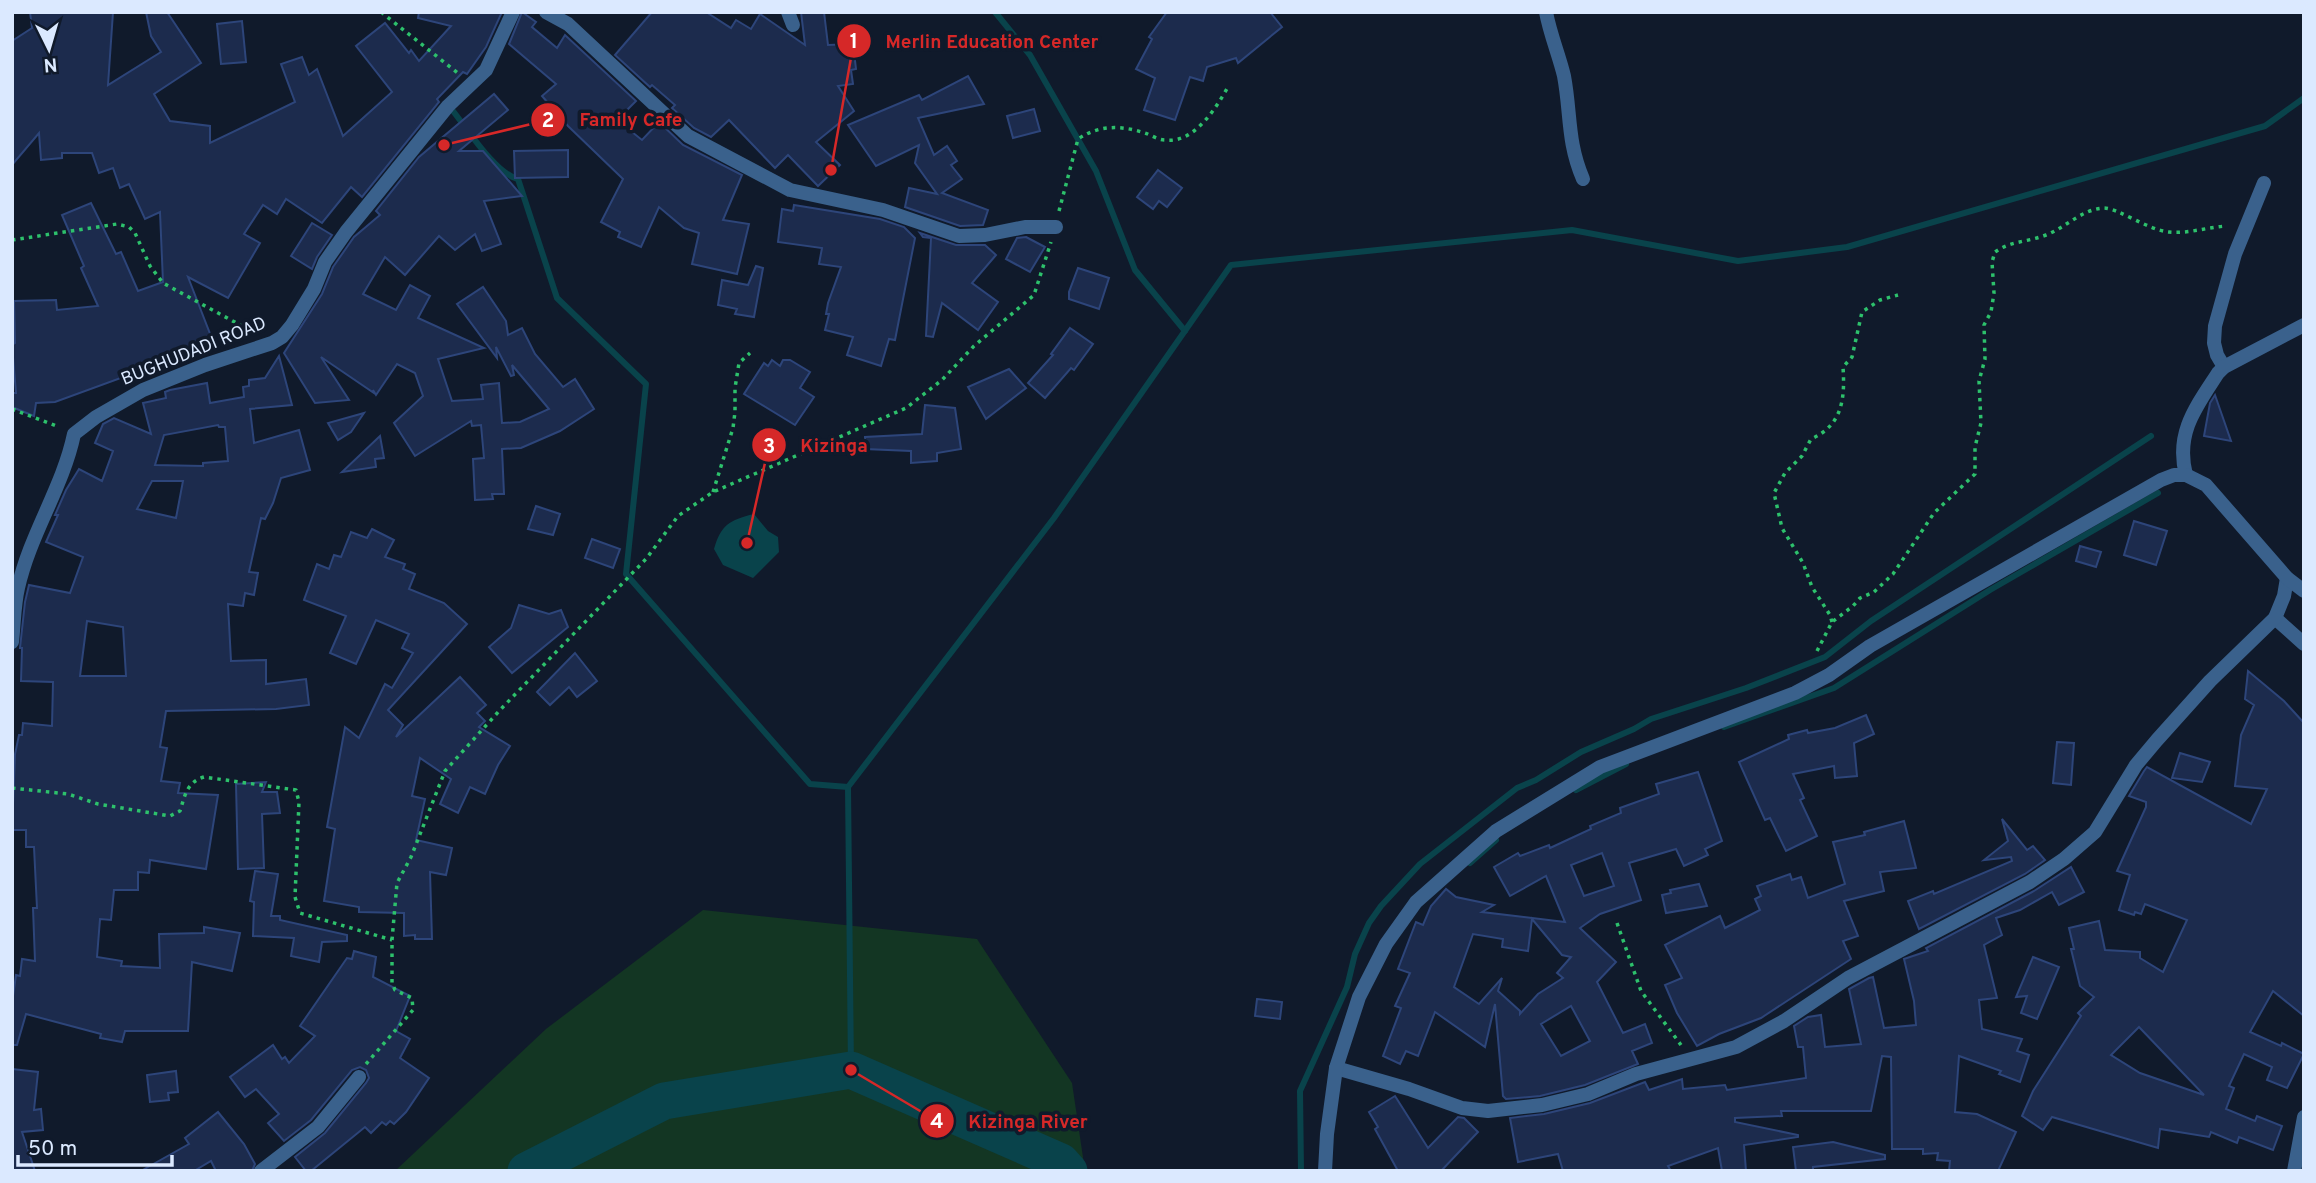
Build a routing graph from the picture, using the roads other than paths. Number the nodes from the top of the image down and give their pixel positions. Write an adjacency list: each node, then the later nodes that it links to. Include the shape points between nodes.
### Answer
1 (513, 12): 13 (street, BUGHUDADI ROAD, via 486,70 448,106 346,232 282,337 143,390 74,434 69,457 26,559 17,590)
2 (546, 12): 6 (street, via 568,24 688,136 790,190 883,211 959,236)
3 (1546, 12): 4 (street, via 1564,76 1573,156)
4 (1583, 179)
5 (2264, 183): 8 (street, via 2241,239 2215,326 2214,343)
6 (1056, 227)
7 (2304, 325): 8 (street)
8 (2224, 367): 9 (street, via 2186,427 2182,447)
9 (2186, 475): 10 (street, via 2206,485); 15 (street, via 2161,480 1870,646 1818,681 1600,767 1496,831 1416,902 1386,944 1359,997)
10 (2287, 578): 11 (street); 12 (street)
11 (2304, 591)
12 (2275, 618): 14 (street); 15 (street, via 2157,740 2095,832 2064,859 2030,882 1848,978 1736,1047 1636,1074 1588,1094 1488,1111 1462,1108)
13 (12, 642)
14 (2304, 644)
15 (1335, 1068): 19 (street)
16 (359, 1077): 18 (street, via 318,1127)
17 (2304, 1117): 20 (street)
18 (261, 1171)
19 (1325, 1171)
20 (2294, 1171)

